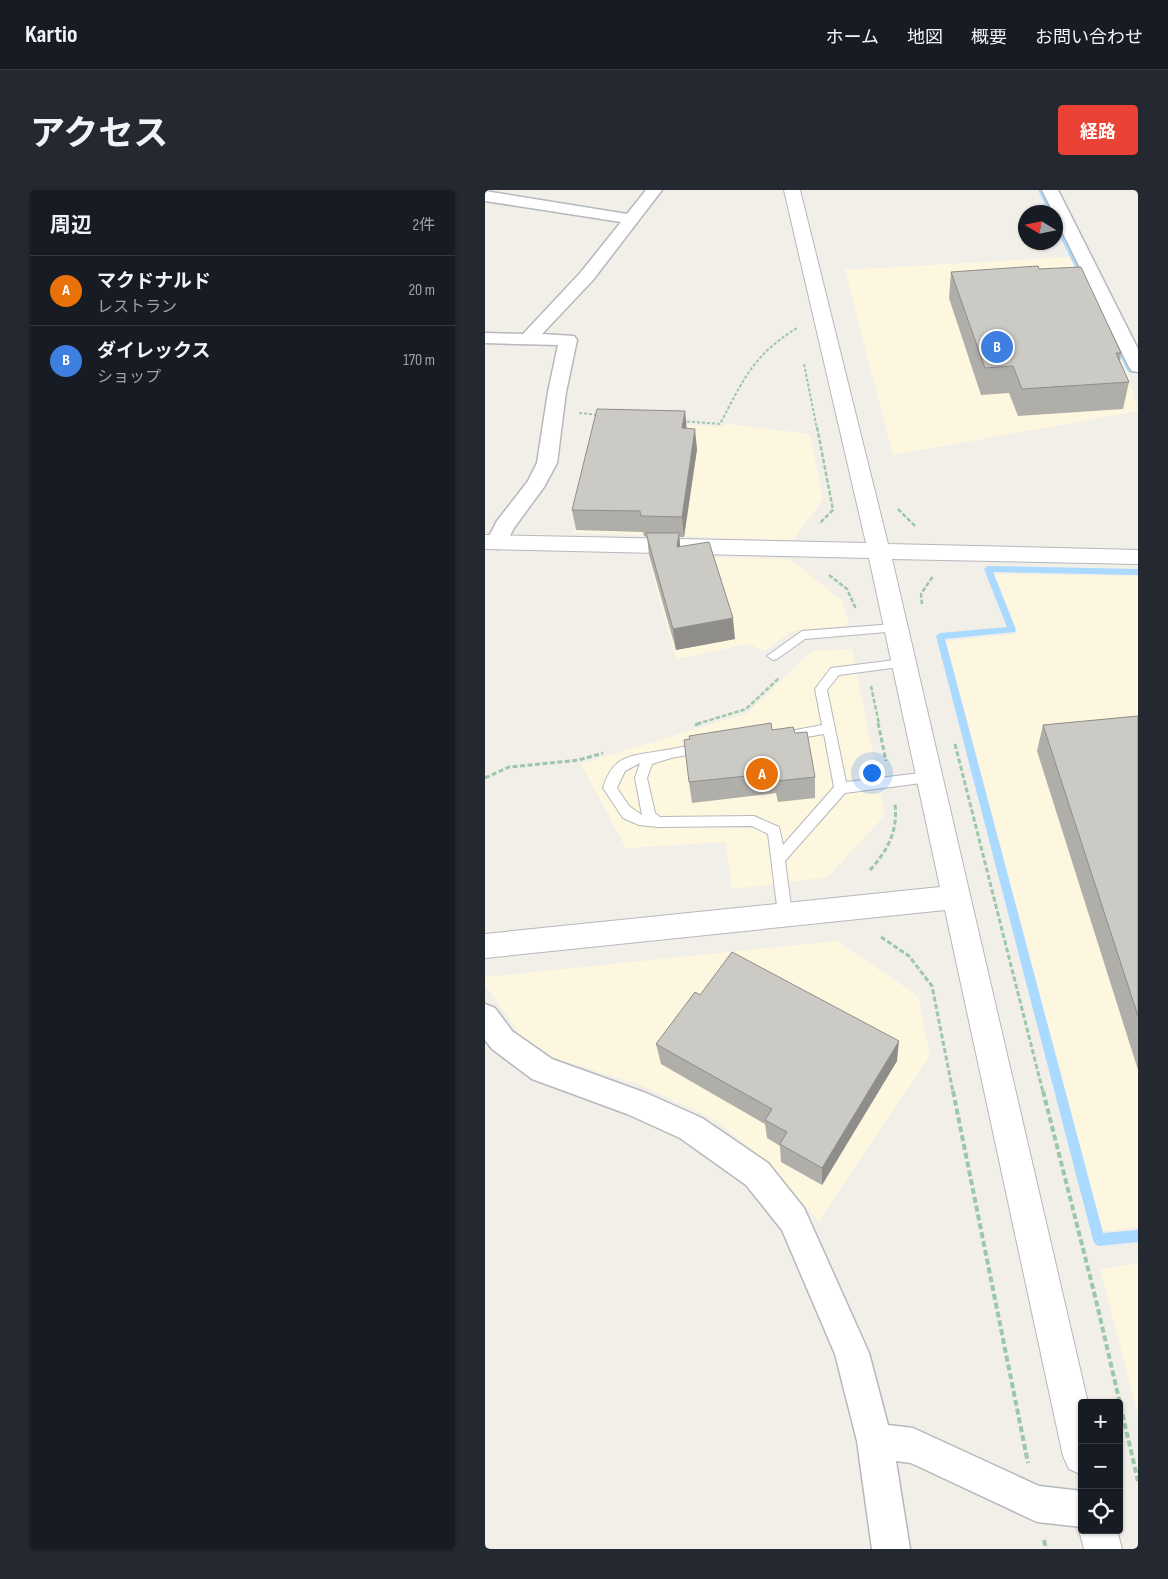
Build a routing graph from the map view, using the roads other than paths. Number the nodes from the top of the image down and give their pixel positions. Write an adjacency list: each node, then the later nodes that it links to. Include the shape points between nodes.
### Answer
1 (654, 190): 5 (street)
2 (792, 190): 10 (street)
3 (1050, 190): 8 (street)
4 (485, 196): 5 (street)
5 (631, 219): 7 (street, via 587,276)
6 (485, 338): 7 (street)
7 (528, 339): 9 (street, via 568,340 547,463 537,482)
8 (1138, 367)
9 (491, 542): 10 (street)
10 (878, 552): 11 (street); 12 (street)
11 (1138, 557)
12 (895, 628): 13 (lane, via 802,635); 14 (street)
13 (773, 656)
14 (903, 662): 15 (lane, via 835,671 821,689); 19 (street)
15 (829, 729): 16 (lane); 20 (lane)
16 (773, 738)
17 (717, 746): 18 (lane)
18 (670, 753): 21 (lane, via 647,761 641,778 649,816); 21 (lane, via 629,760 618,768 610,788 627,814 637,821)
19 (929, 777): 20 (lane); 23 (street)
20 (841, 788): 22 (lane)
21 (658, 822): 22 (lane, via 754,820 774,831)
22 (778, 860): 24 (lane)
23 (956, 897): 24 (street); 28 (street)
24 (785, 914): 25 (street)
25 (485, 946)
26 (485, 1017): 27 (street, via 502,1040 542,1069 691,1128 757,1174 793,1219 852,1353)
27 (875, 1441): 29 (street, via 913,1446 1037,1504); 31 (street)
28 (1079, 1444)
29 (1078, 1509)
30 (1100, 1534): 32 (street)
31 (891, 1549)
32 (1103, 1549)

